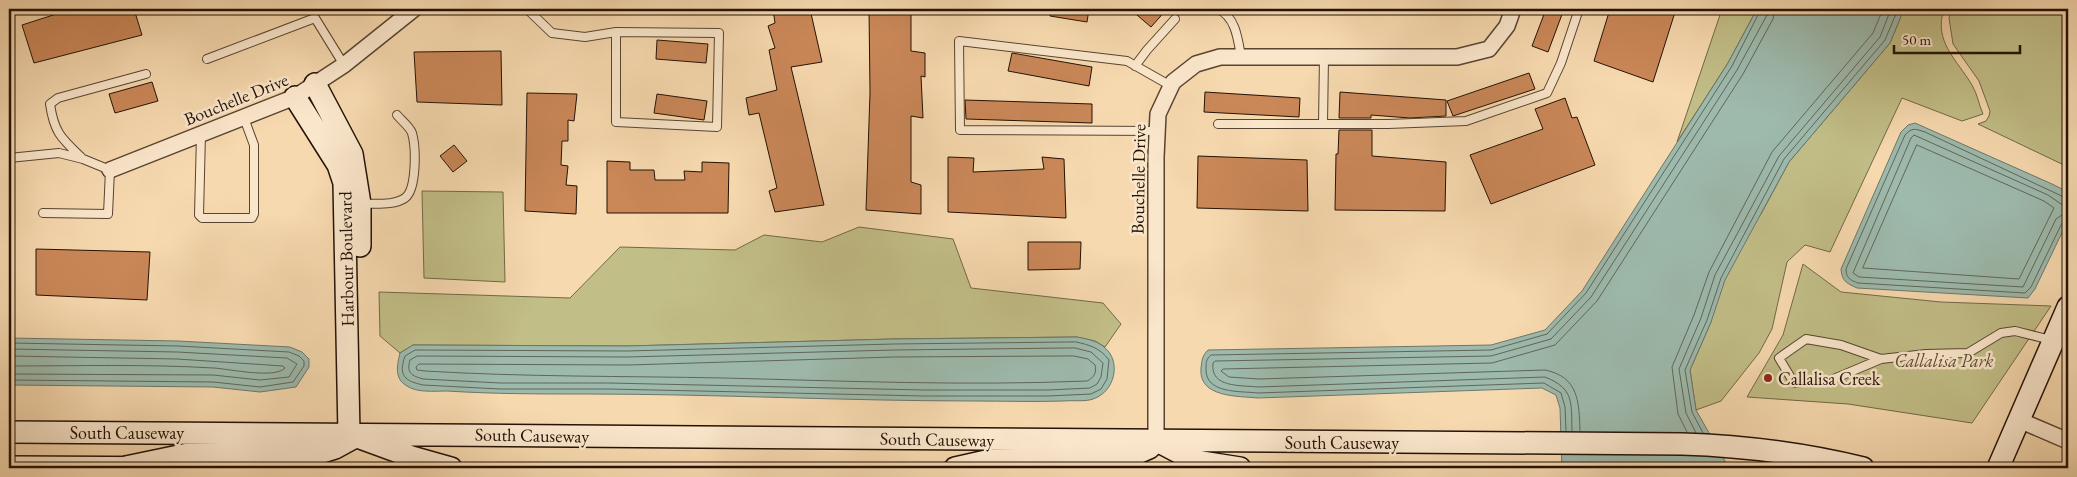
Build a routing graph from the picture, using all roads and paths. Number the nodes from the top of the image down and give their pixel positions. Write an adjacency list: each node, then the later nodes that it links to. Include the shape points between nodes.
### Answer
1 (314, 9): 7 (lane)
2 (414, 9): 13 (street, Bouchelle Drive)
3 (526, 9): 9 (lane, via 552,33 585,37)
4 (1218, 9): 10 (lane, via 1236,28)
5 (1513, 9): 11 (street, Bouchelle Drive, via 1507,26 1489,49 1457,58)
6 (1579, 9): 22 (lane, via 1547,93 1466,121)
7 (314, 18): 12 (lane); 13 (lane)
8 (1175, 18): 14 (lane)
9 (616, 32): 9 (lane, via 616,122 717,127 719,33)
10 (1241, 57): 11 (street, Bouchelle Drive); 17 (street, Bouchelle Drive, via 1220,57 1196,64)
11 (1324, 57): 22 (lane)
12 (207, 59)
13 (344, 65): 16 (street, Bouchelle Drive)
14 (1136, 66): 17 (lane); 23 (lane, via 1127,61 959,41 960,130)
15 (146, 74): 26 (lane, via 58,98 50,104 53,124 65,142)
16 (314, 84): 18 (street, Bouchelle Drive); 28 (main road, via 352,154)
17 (1171, 86): 23 (street, Bouchelle Drive, via 1158,114)
18 (295, 97): 20 (street, Bouchelle Drive); 28 (main road, Harbour Boulevard, via 338,165)
19 (397, 115): 28 (lane, via 412,132 415,167 411,188 406,197 392,203)
20 (244, 118): 24 (street, Bouchelle Drive); 24 (lane, via 254,145 252,218 202,218 199,215)
21 (1218, 124): 22 (lane)
22 (1323, 124)
23 (1157, 131): 36 (street, Bouchelle Drive)
24 (201, 134): 27 (street, Bouchelle Drive)
25 (9, 158): 26 (lane, via 59,153)
26 (83, 159): 27 (lane)
27 (110, 170): 29 (lane, via 108,214)
28 (353, 204): 35 (main road, Harbour Boulevard)
29 (43, 213)
30 (2068, 307): 31 (main road)
31 (2054, 341): 32 (lane, via 2015,331 2001,333 1968,353); 33 (main road)
32 (1881, 360): 32 (lane, via 1830,380 1794,383 1779,358 1806,339 1841,345)
33 (2019, 420): 37 (street); 45 (main road)
34 (9, 432): 35 (main road, South Causeway)
35 (355, 435): 36 (main road, South Causeway); 39 (main road, via 335,448 316,454 193,453); 41 (main road)
36 (1156, 441): 42 (main road, via 1149,448 1122,460 995,459); 43 (main road, via 1195,461); 44 (main road, South Causeway, via 1731,446 1775,450)
37 (2068, 441)
38 (9, 467): 39 (main road, South Causeway)
39 (126, 467): 40 (main road, South Causeway)
40 (206, 468)
41 (450, 468)
42 (955, 468)
43 (1240, 468)
44 (1863, 468)
45 (1998, 468)

